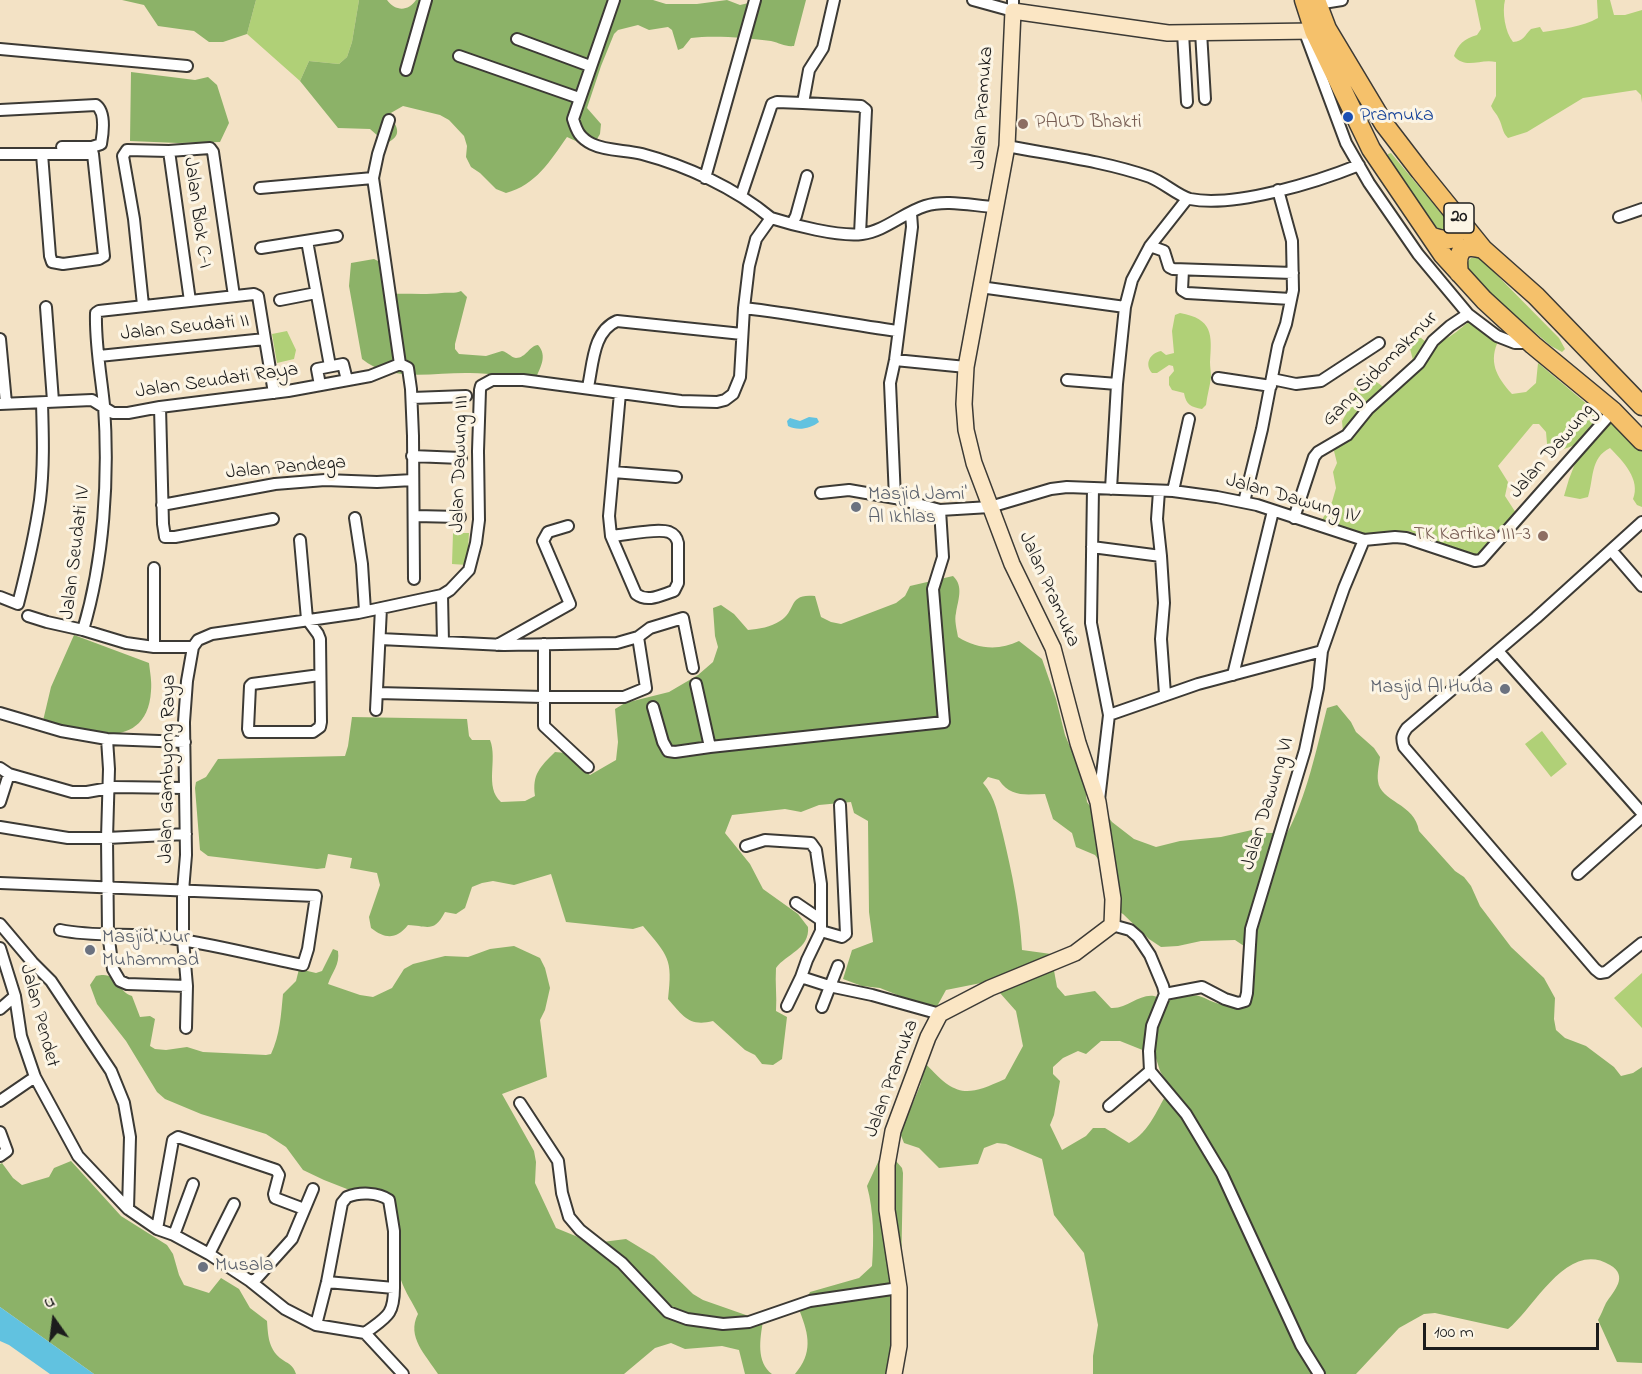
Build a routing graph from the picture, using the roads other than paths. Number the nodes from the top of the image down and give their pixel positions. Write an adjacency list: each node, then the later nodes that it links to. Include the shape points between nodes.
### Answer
1 (426, 0): 17 (street)
2 (614, 0): 16 (street)
3 (755, 0): 32 (street)
4 (834, 0): 21 (street, via 823,48 809,70)
5 (973, 0): 8 (street)
6 (1342, 0): 7 (street)
7 (1312, 1): 9 (highway, 20); 40 (highway, 20, via 1384,124)
8 (1013, 5): 11 (main road); 24 (main road, Jalan Pramuka)
9 (1309, 30): 10 (main road); 29 (street, via 1346,143); 46 (highway, 20, via 1371,149)
10 (1200, 32): 11 (main road); 19 (street)
11 (1183, 33): 20 (street)
12 (517, 39): 16 (street)
13 (0, 49): 15 (street)
14 (459, 56): 18 (street)
15 (186, 66)
16 (590, 66): 18 (street)
17 (406, 70)
18 (579, 98): 32 (street, via 573,119 578,135 594,145 642,154)
19 (1206, 99)
20 (1187, 102)
21 (803, 103): 35 (street, via 772,104); 44 (street, via 861,106 866,110)
22 (0, 110): 25 (street, via 96,105 102,114 102,140 98,146)
23 (389, 120): 31 (street)
24 (1006, 146): 36 (street, via 1152,178); 37 (main road, Jalan Pramuka)
25 (0, 148)
26 (169, 151): 56 (street, via 210,148 213,152); 59 (street, Jalan Blok C-I); 60 (street, Jalan Blok C-I, via 127,150 123,156)
27 (0, 154): 28 (street)
28 (42, 154): 28 (street, via 93,154 104,256 99,259 52,262)
29 (1359, 165): 34 (street); 64 (street, via 1418,254)
30 (807, 176): 43 (street)
31 (373, 177): 33 (street); 73 (street)
32 (705, 178): 35 (street)
33 (260, 188)
34 (1278, 190): 36 (street, via 1238,199); 52 (street, via 1292,240)
35 (741, 196): 42 (street)
36 (1187, 198): 48 (street)
37 (995, 207): 39 (street, via 938,204); 54 (main road, Jalan Pramuka)
38 (1642, 209): 41 (street)
39 (911, 213): 44 (street); 65 (street)
40 (1456, 215): 46 (highway, via 1455,236 1449,240); 50 (highway, 20)
41 (1619, 217)
42 (771, 218): 43 (street); 63 (street, Jalan Dawung III, via 756,239)
43 (792, 224): 44 (street)
44 (860, 234)
45 (337, 236): 47 (street)
46 (1430, 236): 53 (highway, 20)
47 (307, 241): 49 (street); 55 (street)
48 (1150, 246): 51 (street, via 1164,251 1169,267); 62 (street, via 1132,280)
49 (261, 248)
50 (1483, 249): 53 (highway, via 1464,248 1459,256); 89 (highway, 20, via 1536,296)
51 (1183, 270): 52 (street); 57 (street, via 1182,290 1187,293)
52 (1293, 273): 57 (street)
53 (1460, 273): 70 (highway, 20)
54 (980, 287): 62 (street); 75 (main road, Jalan Pramuka)
55 (316, 293): 58 (street); 74 (street)
56 (234, 296): 59 (street); 68 (street, Jalan Seudati II, via 256,295)
57 (1291, 299): 79 (street)
58 (280, 300)
59 (190, 301): 60 (street)
60 (143, 305): 71 (street, Jalan Seudati II, via 96,313)
61 (46, 307): 87 (street)
62 (1125, 307): 80 (street)
63 (744, 308): 65 (street); 66 (street, Jalan Dawung III)
64 (1468, 314): 70 (street, via 1497,336 1515,344); 114 (street, Gang Sidomakmur, via 1433,341 1419,363 1368,409 1347,435 1318,452)
65 (898, 331): 72 (street)
66 (742, 334): 82 (street, via 617,321 606,325 597,341); 84 (street, Jalan Dawung III, via 740,377 733,394 725,400 700,403)
67 (0, 339): 88 (street)
68 (265, 339): 71 (street, Jalan Seudati II); 83 (street)
69 (1379, 343): 79 (street, via 1321,381)
70 (1532, 343): 92 (highway, 20)
71 (99, 356): 90 (street, Jalan Seudati II)
72 (895, 360): 75 (street); 105 (street, via 890,383)
73 (400, 364): 77 (street, Jalan Seudati Raya); 86 (street, via 408,368)
74 (330, 366): 77 (street, via 343,364); 81 (street, via 317,369)
75 (966, 367): 108 (main road, Jalan Pramuka, via 966,430)
76 (1218, 378): 79 (street)
77 (347, 380): 81 (street, Jalan Seudati Raya)
78 (1067, 380): 80 (street)
79 (1271, 382): 106 (street)
80 (1116, 384): 101 (street)
81 (320, 385): 83 (street, Jalan Seudati Raya)
82 (588, 387): 84 (street, Jalan Dawung III); 127 (street, Jalan Dawung III, via 522,380 492,380 481,386 476,543 469,570)
83 (274, 393): 91 (street, Jalan Seudati Raya)
84 (620, 393): 97 (street)
85 (466, 396): 86 (street)
86 (412, 398): 95 (street)
87 (47, 402): 88 (street, Jalan Seudati Raya); 90 (street, Jalan Seudati Raya, via 92,400); 128 (street, via 40,498 31,554 18,604)
88 (3, 403)
89 (1642, 406)
90 (104, 407): 91 (street, Jalan Seudati Raya, via 116,414); 133 (street, Jalan Seudati IV, via 99,561)
91 (160, 407): 107 (street)
92 (1613, 411): 94 (highway, 20); 120 (street, Jalan Dawung, via 1481,560 1406,538)
93 (1189, 419): 103 (street)
94 (1642, 441)
95 (412, 456): 96 (street); 99 (street)
96 (461, 458)
97 (613, 471): 98 (street); 118 (street)
98 (676, 477)
99 (413, 480): 107 (street, Jalan Pandega, via 275,484); 111 (street)
100 (1094, 488): 101 (street, Jalan Dawung IV); 108 (street, Jalan Dawung IV, via 1051,489); 121 (street)
101 (1111, 489): 102 (street, Jalan Dawung IV)
102 (1159, 491): 103 (street, Jalan Dawung IV); 123 (street)
103 (1173, 491): 106 (street, Jalan Dawung IV)
104 (821, 493): 105 (street, Jalan Dawung IV, via 849,490)
105 (895, 498): 109 (street, Jalan Dawung IV)
106 (1244, 502): 110 (street, Jalan Dawung IV)
107 (162, 505): 115 (street, via 163,532 168,538)
108 (990, 507): 109 (street, Jalan Dawung IV); 162 (main road, Jalan Pramuka, via 1012,564 1053,648)
109 (940, 510): 156 (street, via 943,557 933,589 944,722)
110 (1273, 511): 114 (street, Jalan Dawung IV); 145 (street)
111 (415, 516): 112 (street); 125 (street)
112 (460, 517)
113 (355, 518): 130 (street)
114 (1294, 518): 120 (street, Jalan Dawung IV)
115 (273, 519)
116 (1642, 522): 122 (street)
117 (568, 526): 138 (street, via 548,532 543,541 570,604)
118 (611, 536): 118 (street, via 636,594 648,599 674,591 678,583 676,537 660,531)
119 (300, 540): 132 (street)
120 (1364, 540): 141 (street, Jalan Dawung VI)
121 (1092, 547): 123 (street); 153 (street, via 1091,630)
122 (1611, 550): 126 (street); 142 (street)
123 (1161, 556): 148 (street, via 1161,639)
124 (154, 568): 139 (street)
125 (414, 579)
126 (1642, 586)
127 (442, 596): 129 (street); 136 (street)
128 (0, 597)
129 (381, 608): 130 (street); 135 (street)
130 (365, 611): 132 (street)
131 (28, 616): 133 (street)
132 (307, 619): 140 (street, via 212,634); 144 (street, via 320,639)
133 (83, 630): 139 (street, Jalan Seudati IV)
134 (638, 637): 137 (street, via 617,644); 143 (street, via 650,628 683,618); 149 (street, via 646,688 624,697)
135 (380, 639): 136 (street); 147 (street)
136 (443, 642): 138 (street)
137 (543, 644): 138 (street); 149 (street)
138 (496, 645)
139 (154, 647): 140 (street, Jalan Seudati IV)
140 (193, 647): 155 (street, Jalan Gambyong Raya, via 187,681)
141 (1322, 651): 145 (street); 187 (street, Jalan Dawung VI, via 1305,750 1251,929 1245,1001 1232,1002 1202,987)
142 (1498, 651): 164 (street); 181 (street, via 1407,728 1402,734 1404,747 1595,969 1606,972)
143 (693, 668)
144 (320, 675): 144 (street, via 320,728 313,732 249,732 252,684)
145 (1233, 675): 148 (street)
146 (696, 684): 156 (street)
147 (377, 693): 149 (street); 151 (street)
148 (1166, 694): 153 (street)
149 (544, 697): 157 (street, via 544,726)
150 (653, 707): 156 (street, via 668,751)
151 (376, 710)
152 (0, 712): 154 (street, via 61,731)
153 (1109, 715): 162 (street)
154 (107, 739): 155 (street); 160 (street)
155 (185, 742): 159 (street, Jalan Gambyong Raya)
156 (710, 747)
157 (588, 767)
158 (4, 771): 160 (street, via 72,792); 161 (street)
159 (184, 788): 160 (street); 166 (street, Jalan Gambyong Raya)
160 (108, 789): 167 (street)
161 (0, 802)
162 (1098, 802): 176 (main road, Jalan Pramuka, via 1113,899)
163 (840, 805): 178 (street, via 846,934 842,937)
164 (1642, 815): 169 (street)
165 (0, 827): 167 (street, via 68,838)
166 (186, 834): 167 (street); 172 (street, Jalan Gambyong Raya)
167 (107, 838): 171 (street)
168 (746, 846): 174 (street, via 765,840 811,843 816,850 821,884)
169 (1578, 874)
170 (0, 884): 171 (street)
171 (108, 887): 172 (street); 179 (street)
172 (183, 891): 180 (street, Jalan Gambyong Raya); 180 (street, Jalan Gambyong Raya, via 316,896 303,965)
173 (796, 903): 174 (street)
174 (821, 920): 178 (street)
175 (0, 924): 204 (street, via 51,981 111,1071 124,1103 130,1137)
176 (1112, 925): 187 (street, via 1130,930 1138,937 1150,955); 192 (main road, Jalan Pramuka, via 1075,952)
177 (60, 930): 179 (street)
178 (821, 931): 184 (street)
179 (108, 933): 180 (street); 185 (street, via 113,969 120,981)
180 (183, 940): 185 (street, Jalan Gambyong Raya)
181 (1642, 942)
182 (0, 948): 188 (street, Jalan Pendet)
183 (838, 966): 186 (street)
184 (801, 977): 186 (street); 189 (street)
185 (187, 986): 193 (street, Jalan Gambyong Raya)
186 (829, 986): 190 (street); 192 (street)
187 (1165, 994): 194 (street, via 1152,1026)
188 (15, 996): 191 (street); 195 (street, Jalan Pendet, via 21,1036)
189 (787, 1006)
190 (822, 1006)
191 (0, 1009)
192 (940, 1014): 212 (main road, Jalan Pramuka, via 893,1131 887,1165 887,1210)
193 (186, 1028)
194 (1150, 1071): 198 (street); 217 (street, via 1186,1114 1222,1174 1301,1346)
195 (35, 1077): 196 (street); 204 (street, Jalan Pendet, via 78,1156)
196 (0, 1101)
197 (520, 1103): 212 (street, via 558,1161 568,1217 622,1263 668,1312 723,1324 749,1322 810,1301)
198 (1109, 1106)
199 (0, 1132): 200 (street, via 7,1151)
200 (0, 1156)
201 (193, 1184): 207 (street)
202 (313, 1189): 205 (street)
203 (234, 1203): 208 (street)
204 (128, 1209): 206 (street, Jalan Pendet)
205 (304, 1209): 206 (street, via 275,1198 279,1175 276,1170 178,1137 173,1140); 209 (street, via 292,1239)
206 (157, 1229): 207 (street, Jalan Pendet)
207 (174, 1234): 208 (street, Jalan Pendet)
208 (209, 1254): 209 (street, Jalan Pendet)
209 (250, 1281): 213 (street, Jalan Pendet, via 285,1309)
210 (327, 1282): 211 (street); 211 (street, via 343,1201 354,1194 367,1194 386,1198 391,1205); 213 (street)
211 (394, 1288): 214 (street, via 394,1307)
212 (898, 1288): 216 (main road, Jalan Pramuka, via 899,1346)
213 (316, 1325): 214 (street, Jalan Pendet)
214 (365, 1333): 215 (street)
215 (402, 1374)
216 (894, 1374)
217 (1319, 1374)

